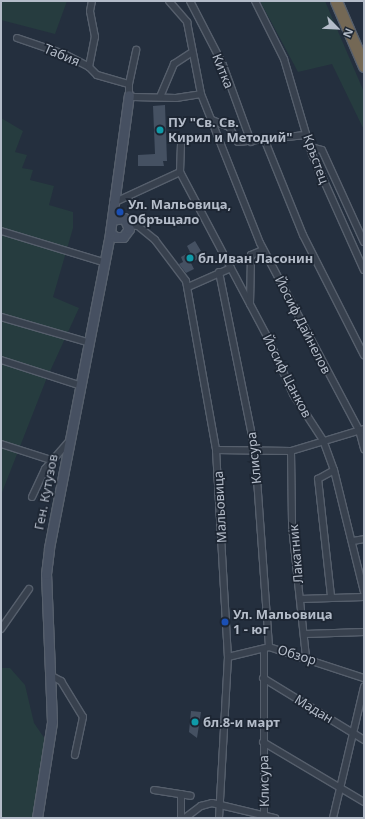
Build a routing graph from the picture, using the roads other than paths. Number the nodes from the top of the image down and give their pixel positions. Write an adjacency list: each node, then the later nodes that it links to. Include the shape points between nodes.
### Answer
1 (92, 1): 10 (street, Табия, via 90,11 95,37)
2 (169, 1): 8 (street, Йосиф Дайнелов, via 187,22)
3 (190, 1): 19 (street, Китка, via 223,65)
4 (255, 1): 16 (street, Кръстец, via 284,59)
5 (336, 1): 9 (highway)
6 (17, 38): 10 (street, Табия, via 64,54)
7 (136, 50): 11 (street)
8 (191, 53): 12 (street, Йосиф Дайнелов); 14 (street, via 174,64)
9 (364, 66)
10 (89, 67): 11 (street, via 97,75)
11 (129, 84): 13 (street)
12 (201, 94): 14 (street); 15 (street, Йосиф Дайнелов)
13 (130, 95): 14 (street); 22 (street, Ген. Кутузов)
14 (160, 97)
15 (212, 120): 19 (street, via 229,127 238,142); 28 (street, Йосиф Дайнелов)
16 (306, 135): 18 (street); 20 (street, Кръстец)
17 (181, 138): 21 (street)
18 (265, 141): 19 (street); 37 (street, via 303,235)
19 (251, 142)
20 (310, 147): 27 (street, via 322,150); 31 (street, Кръстец)
21 (180, 172): 22 (street); 30 (street, Йосиф Цанков)
22 (113, 203): 23 (street, Ген. Кутузов)
23 (112, 220): 24 (street, via 124,218); 26 (street, Ген. Кутузов)
24 (129, 225): 26 (street, via 128,232 123,237 116,237); 33 (street, Мальовица, via 138,226 155,240 174,261)
25 (1, 231): 29 (street)
26 (110, 232): 29 (street, Ген. Кутузов)
27 (364, 242)
28 (263, 250): 34 (street, via 251,255); 40 (street, Йосиф Дайнелов)
29 (103, 262): 36 (street, Ген. Кутузов)
30 (231, 268): 32 (street); 34 (street, Йосиф Цанков)
31 (364, 270)
32 (219, 272): 33 (street); 46 (street, Клисура)
33 (188, 287): 45 (street, Мальовица)
34 (250, 304): 41 (street, Йосиф Цанков, via 293,394)
35 (1, 317): 36 (street)
36 (87, 342): 39 (street, Ген. Кутузов)
37 (364, 355)
38 (1, 360): 39 (street)
39 (79, 385): 42 (street, Ген. Кутузов)
40 (361, 430): 41 (street); 44 (street, Йосиф Дайнелов)
41 (323, 440): 47 (street); 49 (street, Йосиф Цанков)
42 (68, 443): 48 (street); 64 (street, Ген. Кутузов, via 53,517 46,574)
43 (1, 444): 48 (street)
44 (364, 449)
45 (216, 450): 46 (street); 63 (street, Мальовица)
46 (255, 451): 47 (street); 61 (street, Клисура)
47 (290, 451): 57 (street, Лакатник, via 292,526)
48 (51, 460): 50 (street)
49 (334, 470): 52 (street, Йосиф Цанков); 55 (street, via 318,479)
50 (32, 497)
51 (364, 539): 52 (street)
52 (353, 541): 54 (street, Йосиф Цанков)
53 (29, 589): 58 (street)
54 (364, 592)
55 (331, 596): 56 (street); 57 (street)
56 (364, 597)
57 (300, 599): 60 (street, Лакатник)
58 (1, 629)
59 (364, 632): 60 (street)
60 (305, 634): 62 (street, Лакатник)
61 (266, 648): 62 (street, Обзор); 63 (street, Обзор); 65 (street, Клисура)
62 (306, 657): 66 (street, Обзор)
63 (228, 658): 77 (street, Мальовица)
64 (50, 675): 71 (street, via 61,681 83,716); 79 (street, Ген. Кутузов, via 50,743)
65 (263, 678): 68 (street, Мадан); 70 (street, Клисура)
66 (364, 678)
67 (364, 687): 68 (street)
68 (354, 732): 69 (street, Мадан); 72 (street)
69 (364, 740)
70 (263, 742): 72 (street); 78 (street, Клисура)
71 (75, 755)
72 (340, 788): 76 (street); 84 (street)
73 (154, 790): 74 (street)
74 (181, 794): 75 (street); 80 (street)
75 (191, 796)
76 (364, 802)
77 (218, 804): 78 (street); 81 (street, via 201,806); 82 (street, Мальовица)
78 (264, 816): 83 (street)
79 (37, 818)
80 (181, 818)
81 (185, 818)
82 (219, 818)
83 (275, 818)
84 (333, 818)

